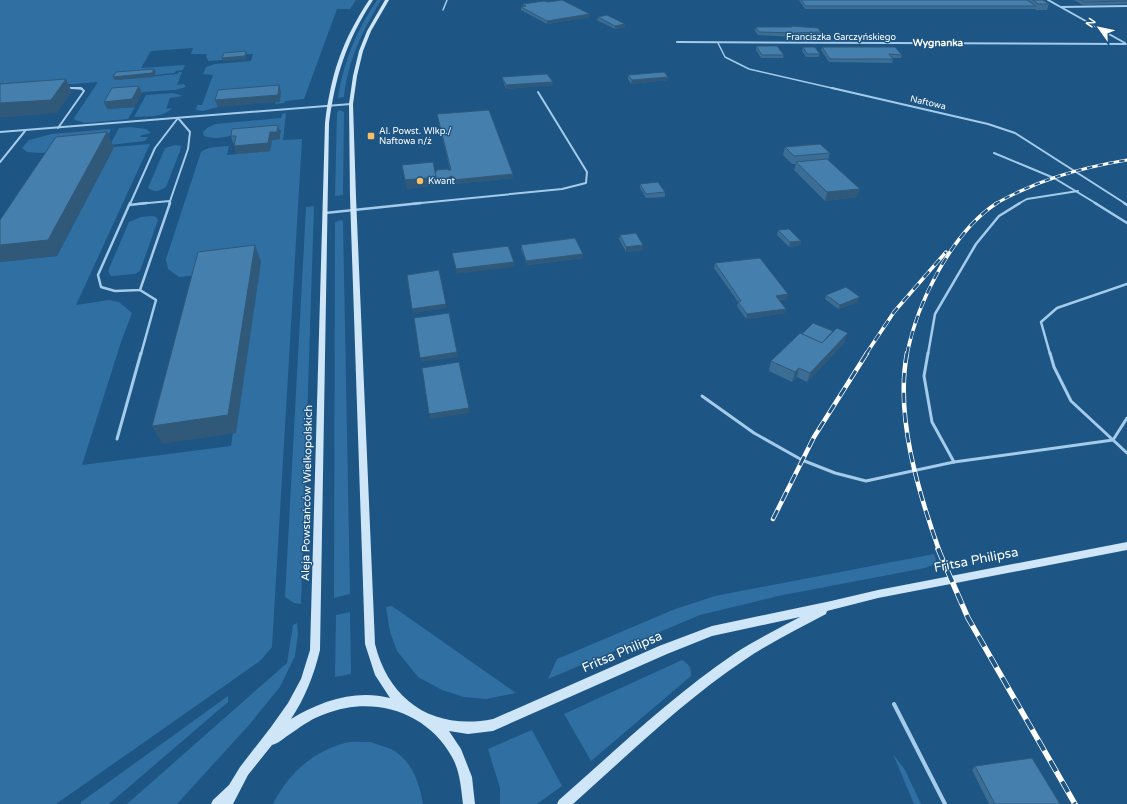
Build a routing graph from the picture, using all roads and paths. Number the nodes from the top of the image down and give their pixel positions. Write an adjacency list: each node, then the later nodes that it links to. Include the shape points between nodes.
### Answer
1 (371, 0): 14 (main road, Aleja Powstańców Wielkopolskich, via 356,22 343,50)
2 (387, 0): 13 (main road, via 361,51)
3 (447, 0): 7 (lane)
4 (1048, 0): 6 (street, Franciszka Garczyńskiego)
5 (1127, 6): 6 (street, Franciszka Garczyńskiego)
6 (1061, 7): 10 (street, Franciszka Garczyńskiego)
7 (443, 10)
8 (677, 42): 9 (street, Franciszka Garczyńskiego)
9 (718, 43): 10 (street, Franciszka Garczyńskiego); 24 (lane, Naftowa, via 719,50 728,60 749,69 988,124 1015,133)
10 (1126, 44)
11 (64, 88): 16 (lane, via 81,88 84,91)
12 (538, 92): 25 (lane, via 587,172 586,182 562,189)
13 (351, 104): 14 (lane); 25 (main road)
14 (329, 106): 15 (lane); 26 (main road, Aleja Powstańców Wielkopolskich)
15 (178, 118): 16 (lane); 22 (lane, via 190,132 188,149); 23 (lane, via 155,148)
16 (58, 128): 17 (lane)
17 (25, 130): 18 (lane); 20 (lane)
18 (0, 132)
19 (994, 153): 21 (lane)
20 (0, 162)
21 (1078, 191): 27 (lane); 35 (lane, via 1027,199 999,216 976,244 936,314 924,376 932,422)
22 (170, 202): 23 (lane); 29 (lane)
23 (129, 205): 29 (lane, via 98,274 101,287 114,291)
24 (1127, 205)
25 (353, 210): 26 (lane); 39 (main road, via 370,644 373,661 384,682 393,695)
26 (325, 213): 41 (main road, Aleja Powstańców Wielkopolskich, via 315,650 303,688 282,723)
27 (1127, 223)
28 (1127, 284): 33 (lane, via 1057,308 1041,322 1054,367 1071,401)
29 (140, 290): 32 (lane, via 156,300)
30 (702, 396): 35 (lane, via 754,433 802,460 835,473 866,480)
31 (1127, 418): 33 (lane)
32 (117, 439)
33 (1113, 440): 34 (lane); 35 (lane)
34 (1127, 453)
35 (954, 462)
36 (1127, 546): 37 (main road, Fritsa Philipsa, via 878,594)
37 (830, 606): 40 (main road, Fritsa Philipsa, via 712,631 492,725 463,729); 46 (main road, Fritsa Philipsa, via 729,664 672,709)
38 (894, 704): 47 (lane)
39 (407, 707): 40 (main road); 41 (main road, via 370,700 330,706 291,725)
40 (430, 720): 45 (main road, via 452,744 459,759 469,794)
41 (256, 756): 42 (main road)
42 (234, 788): 43 (main road); 44 (main road)
43 (217, 804)
44 (226, 804)
45 (469, 804)
46 (563, 804)
47 (945, 804)

